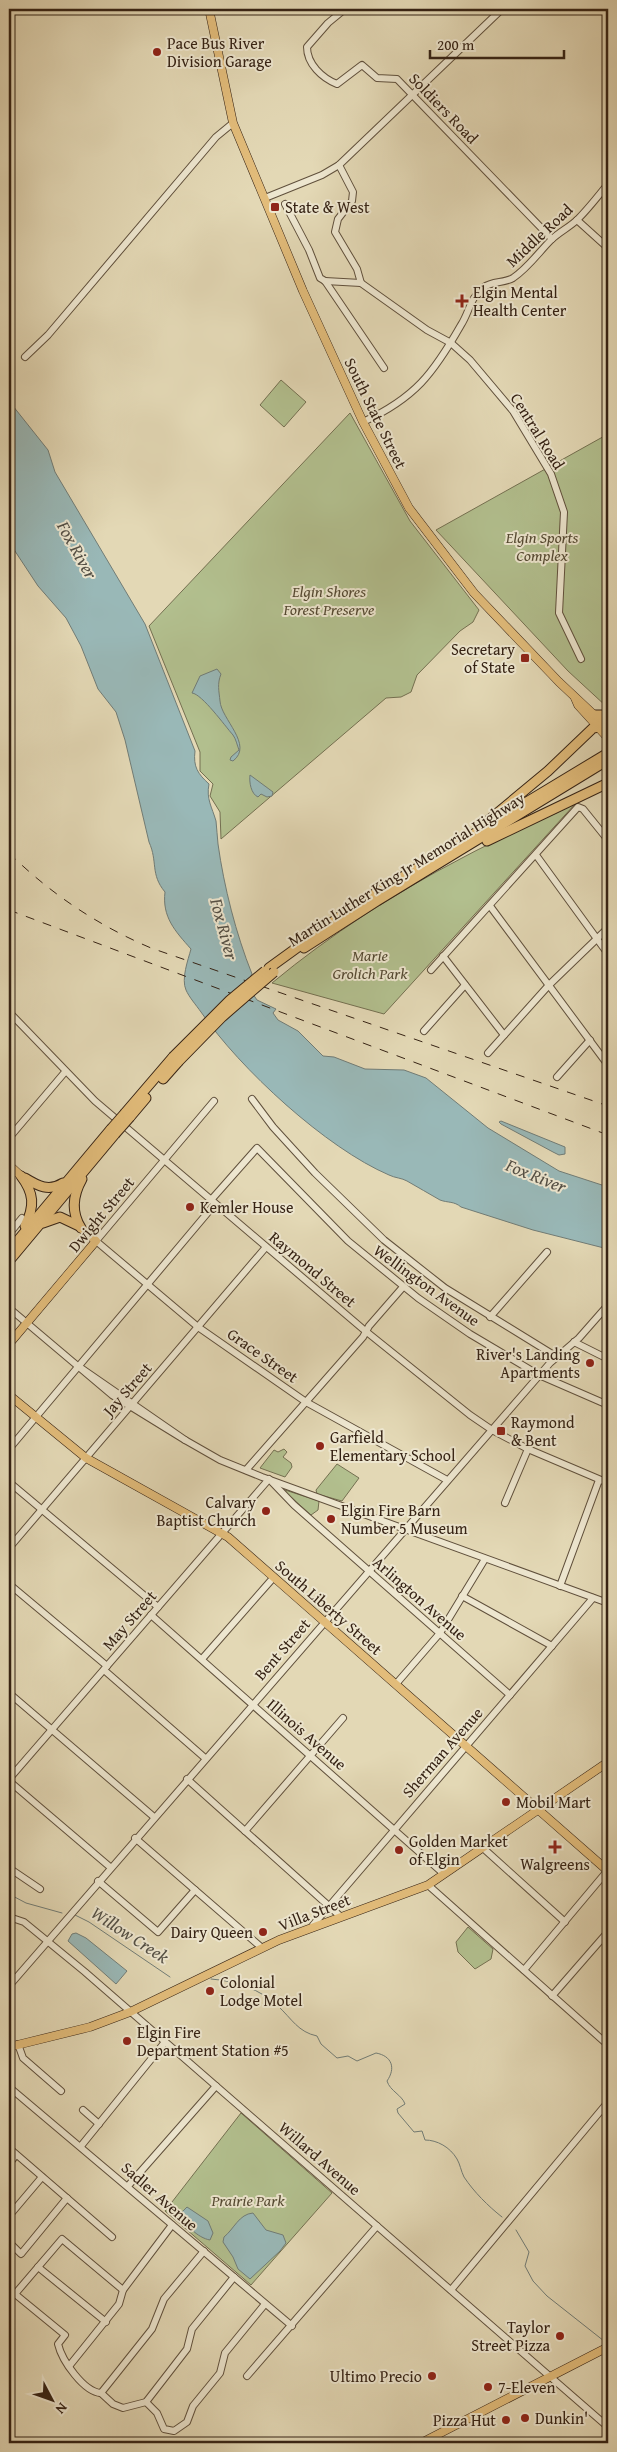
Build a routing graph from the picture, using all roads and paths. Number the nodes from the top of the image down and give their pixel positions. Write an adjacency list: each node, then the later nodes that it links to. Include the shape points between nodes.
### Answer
1 (209, 9): 5 (main road, South State Street)
2 (345, 9): 4 (street, Soldiers Road, via 307,47 307,56 315,68 327,80 337,84 362,65 377,78 397,79)
3 (502, 9): 4 (street)
4 (413, 93): 6 (street); 11 (street, Soldiers Road)
5 (233, 123): 8 (main road, South State Street); 16 (street, via 216,137 48,335)
6 (339, 165): 8 (street); 14 (street, via 353,192 352,201 338,219 335,232 357,269)
7 (608, 184): 10 (street, Middle Road)
8 (265, 198): 18 (main road, South State Street)
9 (285, 204): 13 (street, via 320,278)
10 (577, 220): 11 (street, Middle Road); 12 (street)
11 (552, 240): 15 (street, Middle Road, via 512,278 485,286 469,304 467,316)
12 (608, 248)
13 (326, 282): 14 (street); 17 (street)
14 (361, 283): 15 (street, Central Road)
15 (451, 343): 18 (street, Middle Road, via 418,388 404,400); 19 (street, Central Road, via 470,360 513,411 551,474 564,512 559,613)
16 (25, 357)
17 (384, 368)
18 (363, 422): 20 (main road, South State Street, via 409,508 440,550 479,599)
19 (581, 659)
20 (575, 698): 21 (main road, South State Street); 23 (main road, South State Street, via 578,705)
21 (595, 715): 22 (highway); 23 (main road, South State Street)
22 (608, 715)
23 (605, 726): 24 (main road, South State Street); 30 (highway, via 593,728 494,817)
24 (608, 738)
25 (608, 753): 30 (highway, Martin Luther King Jr Memorial Highway)
26 (608, 760): 31 (highway, Martin Luther King Jr Memorial Highway)
27 (608, 783): 31 (highway)
28 (608, 840): 29 (street, via 584,809 578,807)
29 (536, 855): 32 (street); 34 (street)
30 (427, 863): 37 (highway, Martin Luther King Jr Memorial Highway, via 334,920)
31 (437, 865): 37 (highway, Martin Luther King Jr Memorial Highway, via 338,925)
32 (490, 906): 36 (street); 40 (street)
33 (608, 928): 34 (street)
34 (597, 939): 35 (street); 40 (street)
35 (608, 954)
36 (444, 956): 38 (street); 39 (street)
37 (272, 970): 51 (highway, Martin Luther King Jr Memorial Highway, bridge, via 176,1059)
38 (431, 970)
39 (466, 985): 42 (street); 43 (street)
40 (549, 986): 43 (street); 44 (street)
41 (9, 1012): 47 (street, Raymond Street)
42 (424, 1032)
43 (504, 1035): 45 (street)
44 (590, 1040): 46 (street); 48 (street)
45 (488, 1053)
46 (608, 1065)
47 (65, 1072): 52 (street); 53 (street, Raymond Street)
48 (556, 1077)
49 (252, 1099): 72 (street, Wellington Avenue, via 315,1173 378,1235 442,1286)
50 (214, 1101): 53 (street, Dwight Street)
51 (113, 1132): 54 (highway, Martin Luther King Jr Memorial Highway); 57 (highway, Martin Luther King Jr Memorial Highway)
52 (9, 1138)
53 (164, 1160): 58 (street, Raymond Street); 63 (street, Dwight Street)
54 (91, 1163): 60 (highway, via 74,1199 76,1220); 61 (highway, Martin Luther King Jr Memorial Highway)
55 (9, 1165): 56 (main road)
56 (21, 1176): 57 (highway, via 36,1185 50,1188); 64 (highway, via 30,1187 32,1207)
57 (70, 1178): 64 (highway, Martin Luther King Jr Memorial Highway)
58 (213, 1202): 65 (street, Raymond Street); 68 (street); 69 (street, Wellington Avenue, via 257,1148 348,1241)
59 (22, 1218): 62 (street)
60 (81, 1228): 61 (highway, via 60,1218 44,1222); 63 (main road, Grace Street)
61 (36, 1229): 67 (highway, Martin Luther King Jr Memorial Highway)
62 (9, 1234)
63 (96, 1241): 68 (street, Grace Street); 73 (main road, Dwight Street)
64 (12, 1247)
65 (266, 1247): 74 (street, Jay Street); 75 (street, Raymond Street)
66 (547, 1252): 72 (street)
67 (9, 1261)
68 (147, 1284): 74 (street, Grace Street); 80 (street)
69 (403, 1287): 75 (street); 81 (street, Wellington Avenue, via 470,1334)
70 (608, 1305): 76 (street, Bent Street)
71 (9, 1308): 73 (street)
72 (490, 1317): 78 (street, Wellington Avenue)
73 (27, 1323): 77 (main road, Dwight Street); 80 (street)
74 (198, 1327): 83 (street, Grace Street); 84 (street, Jay Street)
75 (366, 1332): 83 (street); 87 (street, Raymond Street)
76 (574, 1342): 78 (street, Bent Street); 79 (street)
77 (9, 1344)
78 (557, 1357): 81 (street, Bent Street)
79 (608, 1360)
80 (78, 1366): 84 (street); 86 (street)
81 (539, 1375): 85 (street, Wellington Avenue); 87 (street, Bent Street)
82 (9, 1395): 86 (main road, South Liberty Street)
83 (306, 1402): 91 (street); 93 (street, Grace Street)
84 (131, 1405): 90 (street, Jay Street); 91 (street, via 220,1460)
85 (608, 1405)
86 (35, 1417): 88 (street); 90 (main road, South Liberty Street)
87 (492, 1430): 89 (street, Raymond Street); 93 (street, Bent Street)
88 (9, 1448)
89 (528, 1449): 94 (street, Raymond Street); 97 (street)
90 (86, 1458): 98 (street, Jay Street); 100 (main road, South Liberty Street)
91 (246, 1470): 92 (street)
92 (269, 1479): 99 (street); 100 (street, May Street); 103 (street, Arlington Avenue)
93 (447, 1480): 99 (street, Bent Street)
94 (599, 1480): 96 (street, Raymond Street); 106 (street)
95 (9, 1482): 98 (street)
96 (608, 1483)
97 (505, 1503)
98 (42, 1510): 101 (street, Jay Street); 110 (street)
99 (405, 1530): 102 (street); 103 (street, Bent Street)
100 (222, 1534): 104 (main road, South Liberty Street); 110 (street, May Street)
101 (9, 1548)
102 (485, 1559): 106 (street); 107 (street)
103 (369, 1570): 112 (street, Bent Street); 113 (street, Arlington Avenue)
104 (274, 1577): 112 (main road, South Liberty Street); 115 (street)
105 (9, 1584): 116 (street)
106 (560, 1586): 108 (street)
107 (462, 1596): 113 (street); 114 (street)
108 (594, 1598): 109 (street); 114 (street, Sherman Avenue)
109 (608, 1603)
110 (158, 1607): 111 (street, May Street)
111 (151, 1616): 115 (street, Illinois Avenue); 116 (street, May Street)
112 (324, 1621): 117 (main road, South Liberty Street); 120 (street, Bent Street)
113 (440, 1633): 117 (street); 119 (street, Arlington Avenue)
114 (552, 1646): 119 (street, Sherman Avenue)
115 (202, 1659): 120 (street, Illinois Avenue)
116 (105, 1668): 122 (street, May Street); 125 (street)
117 (396, 1684): 123 (main road, South Liberty Street)
118 (9, 1693): 122 (street)
119 (510, 1695): 123 (street, Sherman Avenue)
120 (252, 1704): 124 (street, Illinois Avenue); 125 (street, Bent Street)
121 (343, 1718): 124 (street)
122 (52, 1729): 128 (street, May Street); 130 (street)
123 (466, 1746): 129 (main road, South Liberty Street); 131 (street, Sherman Avenue)
124 (310, 1756): 131 (street, Illinois Avenue); 132 (street)
125 (205, 1758): 127 (street, Bent Street)
126 (608, 1762): 129 (main road, Villa Street)
127 (187, 1779): 130 (street, Bent Street); 132 (street)
128 (9, 1780): 135 (street)
129 (539, 1810): 134 (main road, Villa Street); 137 (main road, South Liberty Street)
130 (154, 1817): 133 (street, Bent Street)
131 (394, 1829): 138 (street, Illinois Avenue); 143 (street, Sherman Avenue)
132 (245, 1831): 143 (street)
133 (135, 1838): 135 (street, Bent Street); 142 (street)
134 (483, 1848): 138 (main road, Villa Street); 146 (street)
135 (110, 1867): 139 (street, Bent Street)
136 (9, 1868): 141 (street)
137 (608, 1870): 146 (street)
138 (444, 1874): 140 (main road, Villa Street)
139 (98, 1881): 142 (street, via 158,1932); 149 (street, Bent Street)
140 (428, 1885): 144 (main road, Villa Street); 151 (street)
141 (40, 1888)
142 (195, 1890): 150 (street)
143 (329, 1904): 144 (street); 147 (street, Sherman Avenue)
144 (340, 1916): 147 (main road, Villa Street)
145 (9, 1917): 149 (street, Willard Avenue, via 24,1922)
146 (565, 1922): 151 (street)
147 (313, 1926): 150 (main road, Villa Street)
148 (607, 1933): 153 (street)
149 (47, 1940): 152 (street, Bent Street); 154 (street, Willard Avenue)
150 (261, 1947): 154 (main road, Villa Street)
151 (524, 1970): 153 (street)
152 (9, 1986)
153 (552, 1996): 157 (street)
154 (130, 2012): 155 (street, Willard Avenue); 156 (main road, Villa Street, via 90,2027)
155 (166, 2042): 159 (street, Willard Avenue); 164 (street)
156 (18, 2044): 158 (main road, Villa Street); 161 (street, via 23,2058)
157 (608, 2045)
158 (9, 2047)
159 (216, 2086): 170 (street); 174 (street, Willard Avenue)
160 (9, 2087): 165 (street, Sadler Avenue)
161 (61, 2091)
162 (608, 2102): 181 (street)
163 (83, 2110): 164 (street)
164 (99, 2124): 165 (street)
165 (81, 2146): 170 (street, Sadler Avenue)
166 (9, 2148): 167 (street)
167 (16, 2155): 168 (street); 169 (street)
168 (9, 2164)
169 (42, 2177): 171 (street); 172 (street)
170 (128, 2186): 173 (street, Sadler Avenue)
171 (67, 2198): 175 (street); 176 (street, via 20,2254)
172 (9, 2216)
173 (172, 2225): 177 (street, Sadler Avenue); 180 (street)
174 (377, 2226): 181 (street, Willard Avenue); 184 (street)
175 (112, 2237)
176 (9, 2242)
177 (204, 2251): 179 (street, Sadler Avenue); 189 (street, via 164,2300 152,2329)
178 (38, 2267): 180 (street, via 62,2239); 183 (street); 186 (street, via 15,2294 65,2335 58,2344)
179 (234, 2277): 182 (street, Sadler Avenue); 190 (street, via 192,2329 188,2349)
180 (123, 2290): 183 (street, via 120,2304)
181 (451, 2290): 188 (street, Willard Avenue)
182 (265, 2304): 184 (street, Sadler Avenue); 190 (street, via 225,2353 220,2374 193,2406 183,2427 174,2432 164,2429 157,2413)
183 (106, 2322): 186 (street)
184 (292, 2326): 187 (street)
185 (608, 2347): 188 (main road)
186 (70, 2365): 189 (street, via 92,2392)
187 (247, 2376)
188 (550, 2376): 191 (street, Willard Avenue); 192 (main road)
189 (102, 2393): 190 (street, via 113,2404 123,2408)
190 (146, 2402)
191 (608, 2427)
192 (421, 2443)

